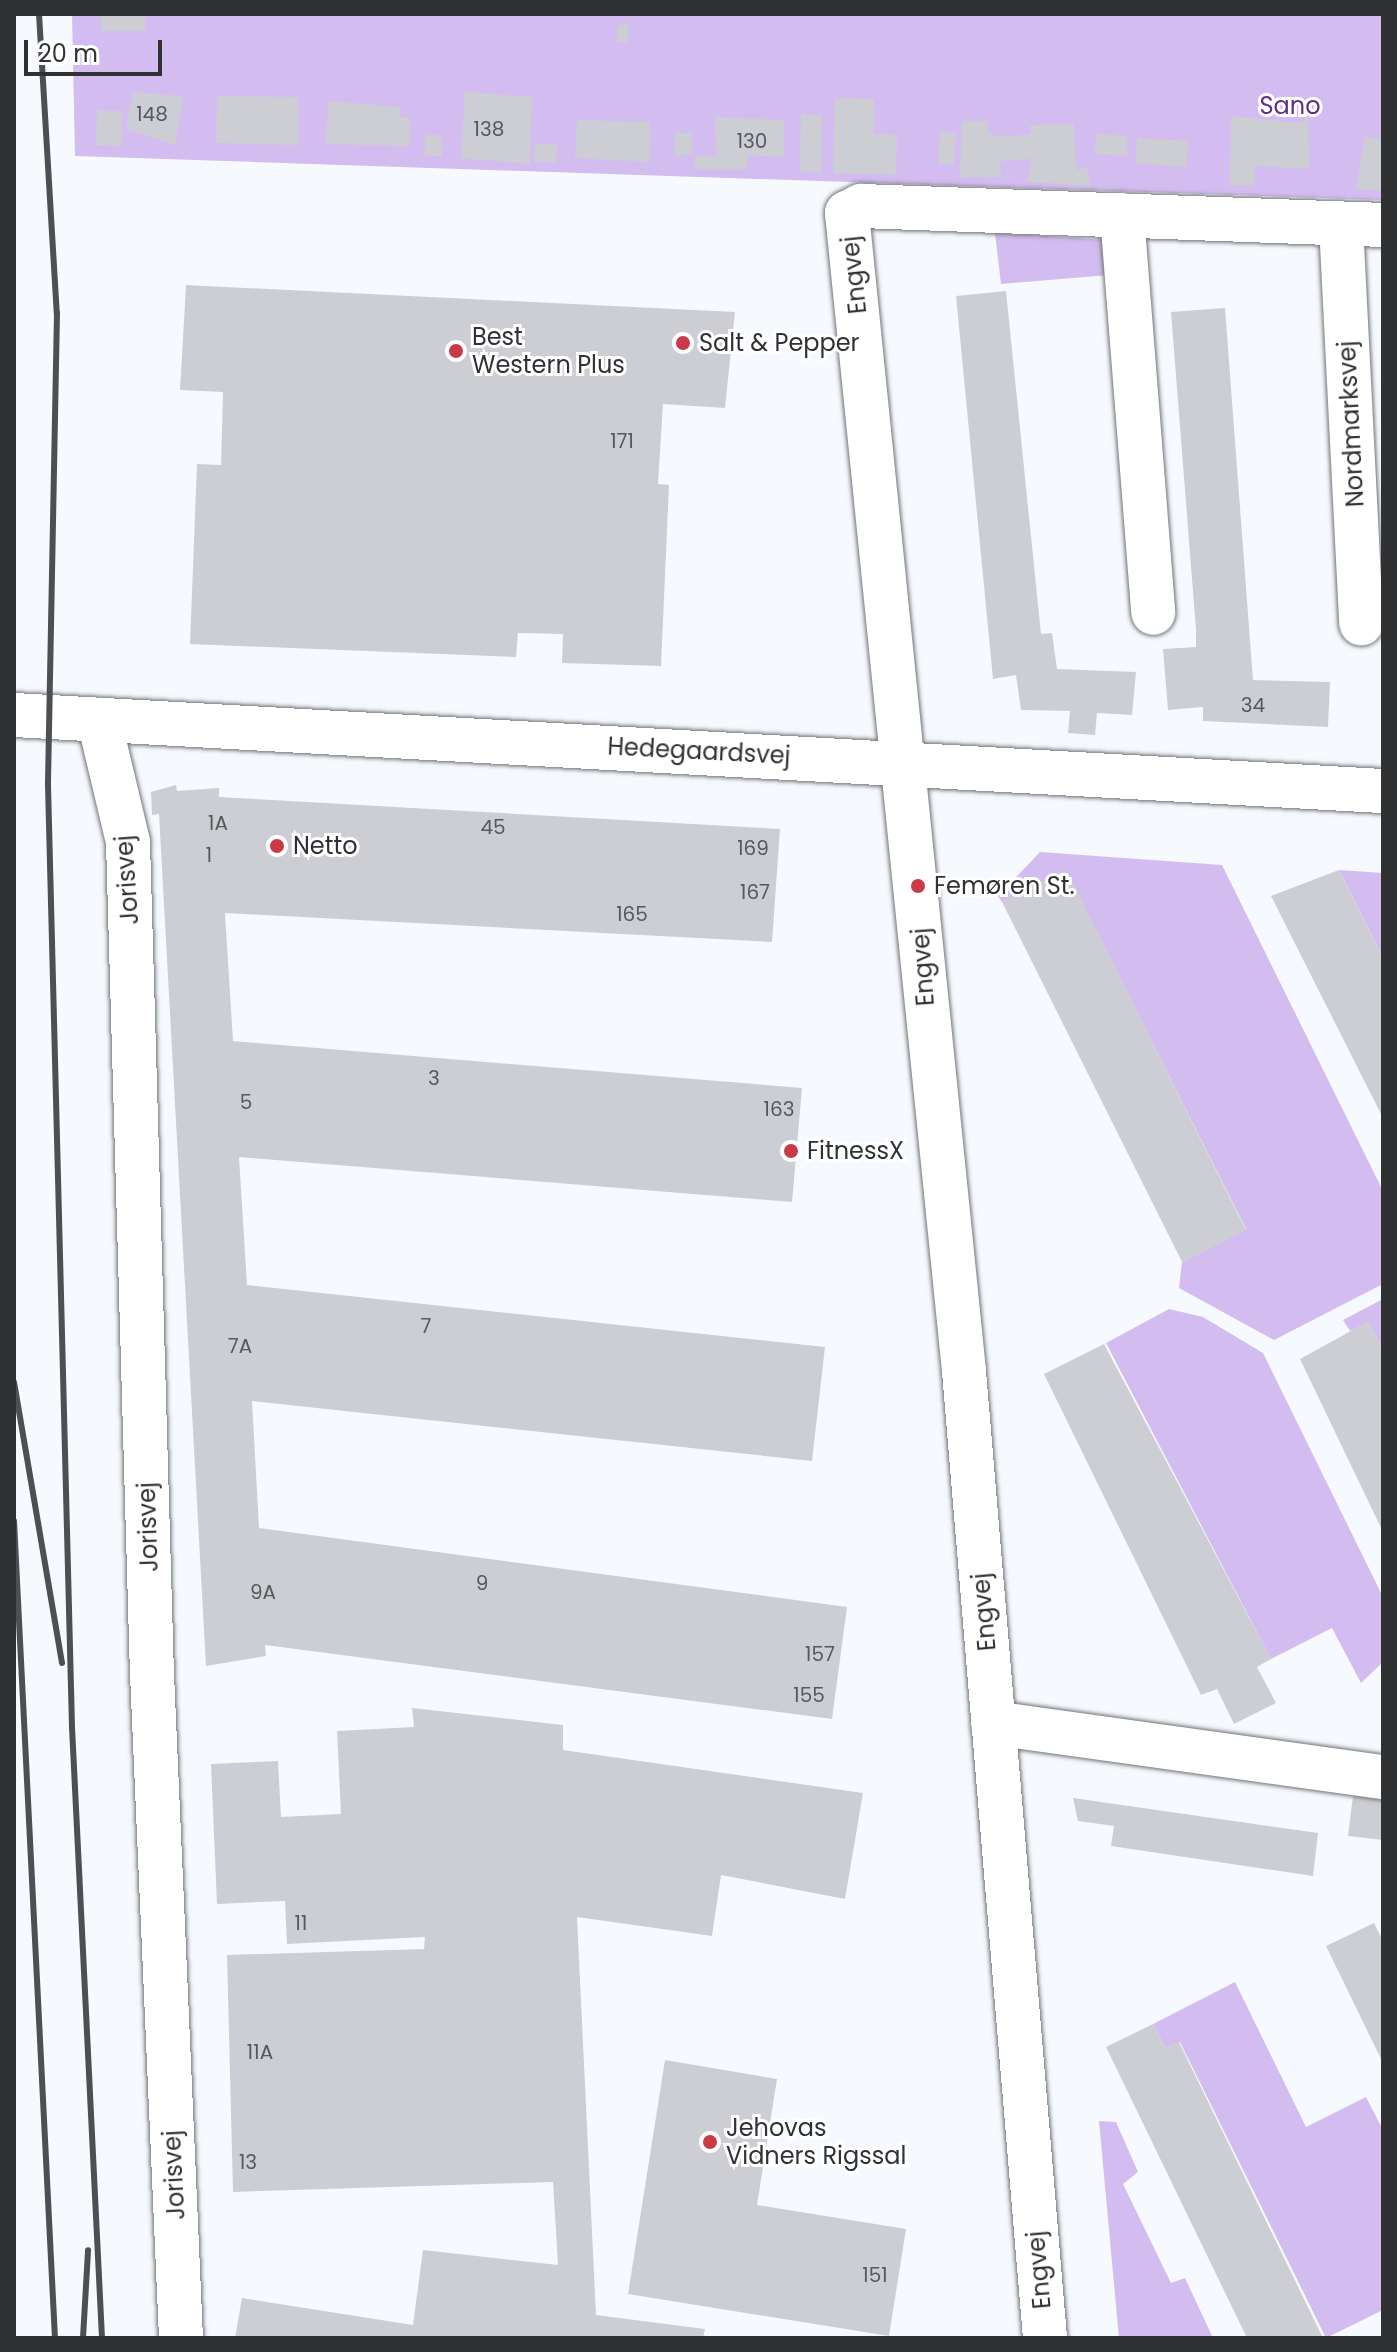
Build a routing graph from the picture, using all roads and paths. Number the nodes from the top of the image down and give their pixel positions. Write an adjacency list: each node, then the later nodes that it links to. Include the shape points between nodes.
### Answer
1 (847, 213): 2 (street, Nordmarksvej, via 861,206); 8 (street, Engvej)
2 (1122, 215): 3 (street, Nordmarksvej); 4 (street)
3 (1362, 225): 5 (street, Nordmarksvej)
4 (1153, 613)
5 (1361, 624)
6 (14, 715): 7 (street, Hedegaardsvej)
7 (99, 720): 8 (street, Hedegaardsvej); 12 (street, Jorisvej, via 128,842 151,1659)
8 (906, 762): 9 (street, Hedegaardsvej); 10 (street, Engvej)
9 (1383, 791)
10 (993, 1723): 11 (street); 13 (street, Engvej)
11 (1383, 1777)
12 (181, 2338)
13 (1045, 2338)

